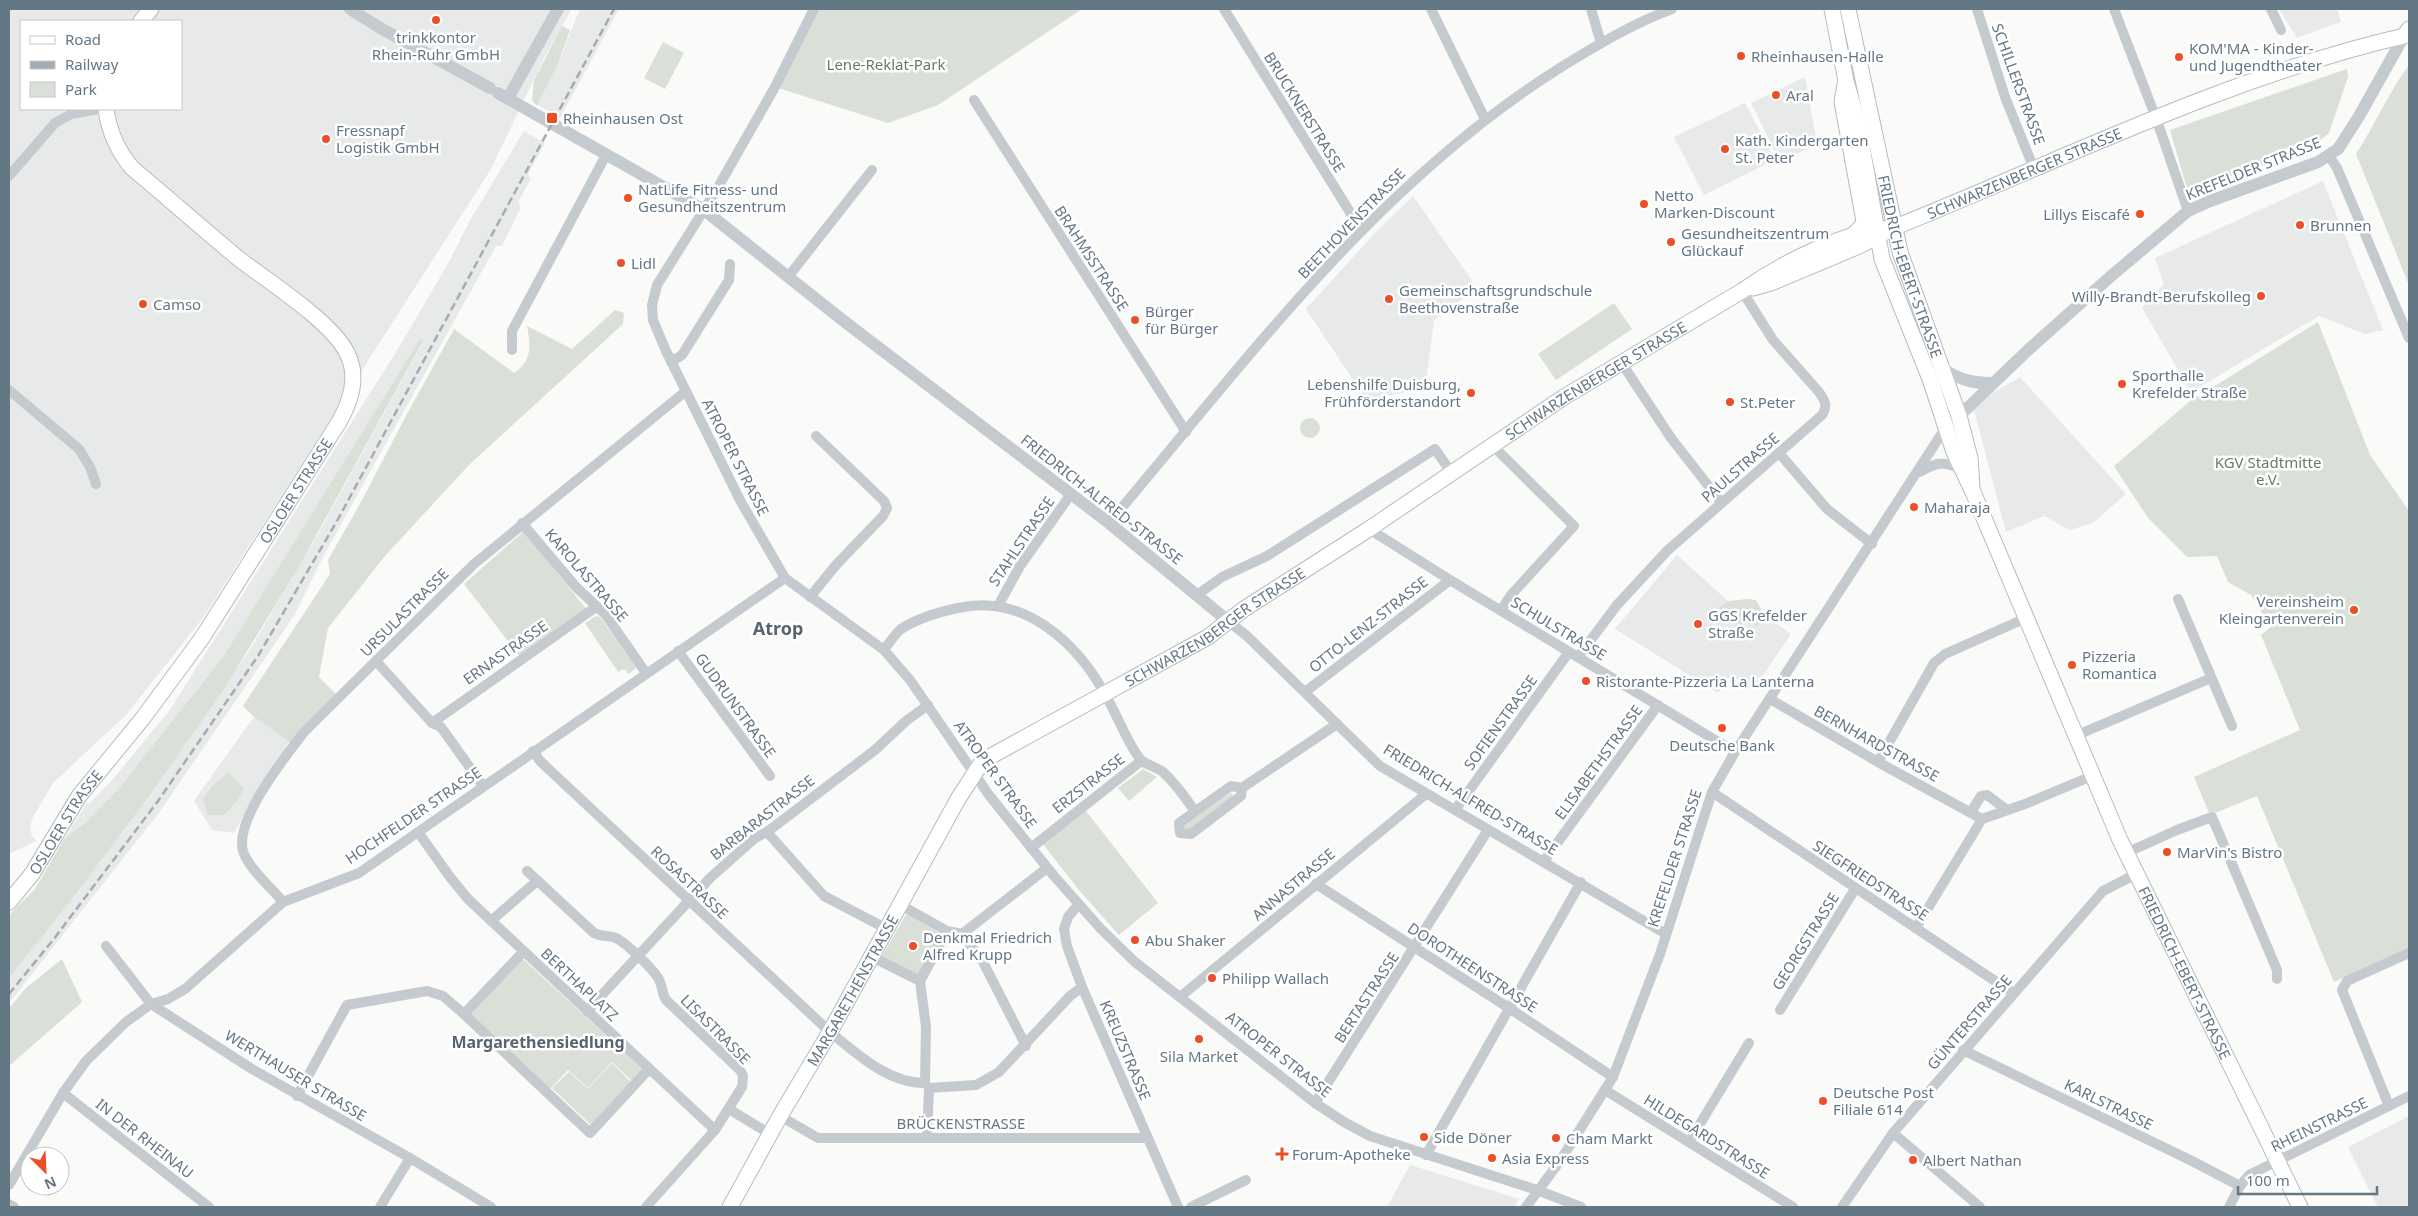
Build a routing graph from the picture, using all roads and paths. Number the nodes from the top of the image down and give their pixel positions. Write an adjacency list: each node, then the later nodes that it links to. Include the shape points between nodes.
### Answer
1 (151, 9): 14 (main road)
2 (350, 9): 19 (street, FRIEDRICH-ALFRED-STRASSE)
3 (558, 9): 19 (street)
4 (814, 9): 30 (street, ATROPER STRASSE, via 775,87)
5 (1224, 9): 33 (street, BRUCKNERSTRASSE)
6 (1431, 9): 24 (street)
7 (1591, 9): 17 (street)
8 (1672, 9): 17 (street, BEETHOVENSTRASSE)
9 (1832, 9): 18 (main road, FRIEDRICH-EBERT-STRASSE)
10 (1848, 9): 32 (main road, FRIEDRICH-EBERT-STRASSE)
11 (1976, 9): 27 (street, SCHILLERSTRASSE, via 2005,97)
12 (2114, 9): 23 (street)
13 (2271, 9): 15 (street)
14 (142, 20)
15 (2281, 30)
16 (2408, 34): 23 (main road, SCHWARZENBERGER STRASSE, via 2282,70); 26 (street, KREFELDER STRASSE, via 2338,149)
17 (1601, 43): 24 (street, BEETHOVENSTRASSE)
18 (1846, 81): 34 (main road, FRIEDRICH-EBERT-STRASSE, via 1857,119); 35 (main road, FRIEDRICH-EBERT-STRASSE, via 1842,102 1864,220)
19 (499, 93): 25 (street, FRIEDRICH-ALFRED-STRASSE)
20 (974, 100): 49 (street, BRAHMSSTRASSE)
21 (93, 110): 29 (street, via 71,114 55,124)
22 (106, 110): 118 (main road, OSLOER STRASSE, via 119,152 132,168 341,342 352,368 352,385 350,400 339,422 202,638 143,718 79,796 24,885)
23 (2156, 118): 27 (main road, SCHWARZENBERGER STRASSE); 31 (street)
24 (1485, 119): 33 (street, BEETHOVENSTRASSE, via 1432,162)
25 (606, 155): 30 (street, FRIEDRICH-ALFRED-STRASSE); 40 (street, via 512,331)
26 (2329, 156): 31 (street, KREFELDER STRASSE); 39 (street)
27 (2034, 169): 32 (main road, SCHWARZENBERGER STRASSE)
28 (872, 170): 37 (street)
29 (9, 176)
30 (704, 210): 37 (street, FRIEDRICH-ALFRED-STRASSE); 41 (street, ATROPER STRASSE, via 657,285 652,305 658,334)
31 (2188, 211): 44 (street, KREFELDER STRASSE)
32 (1893, 228): 34 (main road, SCHWARZENBERGER STRASSE); 43 (main road, FRIEDRICH-EBERT-STRASSE)
33 (1361, 230): 49 (street, BEETHOVENSTRASSE)
34 (1877, 233): 35 (main road, SCHWARZENBERGER STRASSE); 38 (main road, SCHWARZENBERGER STRASSE, via 1771,283); 48 (main road, FRIEDRICH-EBERT-STRASSE, via 1882,259)
35 (1854, 234): 38 (main road, SCHWARZENBERGER STRASSE, via 1766,274)
36 (730, 264): 41 (street, via 730,280 682,355)
37 (788, 278): 58 (street, FRIEDRICH-ALFRED-STRASSE)
38 (1742, 291): 42 (main road, SCHWARZENBERGER STRASSE); 52 (street, PAULSTRASSE, via 1772,340 1825,401 1822,415)
39 (2409, 338)
40 (512, 350)
41 (671, 362): 46 (street, ATROPER STRASSE)
42 (1621, 362): 51 (main road, SCHWARZENBERGER STRASSE); 59 (street, via 1671,438)
43 (1943, 369): 44 (street, via 1964,380); 47 (main road, FRIEDRICH-EBERT-STRASSE)
44 (1992, 383): 47 (street, KREFELDER STRASSE)
45 (9, 390): 56 (street, via 79,449)
46 (686, 391): 60 (street, URSULASTRASSE); 64 (street, ATROPER STRASSE, via 741,502)
47 (1959, 416): 48 (street, KREFELDER STRASSE); 57 (main road, FRIEDRICH-EBERT-STRASSE, via 1970,458)
48 (1946, 427): 53 (main road, FRIEDRICH-EBERT-STRASSE); 55 (street, KREFELDER STRASSE)
49 (1186, 432): 61 (street, BEETHOVENSTRASSE)
50 (816, 436): 67 (street, via 884,501 887,508)
51 (1492, 445): 54 (main road, SCHWARZENBERGER STRASSE); 71 (street, via 1574,526)
52 (1779, 453): 59 (street, PAULSTRASSE); 63 (street, via 1827,509)
53 (1961, 469): 55 (street, KREFELDER STRASSE, via 1949,463 1935,463); 57 (main road, FRIEDRICH-EBERT-STRASSE)
54 (1451, 472): 62 (main road, SCHWARZENBERGER STRASSE); 66 (street, SCHWARZENBERGER STRASSE, via 1435,449 1267,556 1222,577)
55 (1918, 474): 63 (street, KREFELDER STRASSE)
56 (96, 484)
57 (1973, 492): 72 (main road, FRIEDRICH-EBERT-STRASSE)
58 (1071, 494): 61 (street, FRIEDRICH-ALFRED-STRASSE); 69 (street, STAHLSTRASSE, via 1020,566)
59 (1721, 502): 76 (street, PAULSTRASSE, via 1666,551)
60 (522, 523): 70 (street, KAROLASTRASSE); 77 (street, URSULASTRASSE, via 474,564)
61 (1109, 523): 66 (street, FRIEDRICH-ALFRED-STRASSE)
62 (1369, 529): 65 (street, SCHULSTRASSE); 73 (main road, SCHWARZENBERGER STRASSE)
63 (1872, 544): 82 (street, KREFELDER STRASSE)
64 (784, 578): 67 (street, ATROPER STRASSE); 75 (street, HOCHFELDER STRASSE)
65 (1450, 580): 71 (street, SCHULSTRASSE); 80 (street, OTTO-LENZ-STRASSE)
66 (1197, 595): 73 (street, FRIEDRICH-ALFRED-STRASSE)
67 (810, 597): 74 (street, ATROPER STRASSE)
68 (2178, 599): 79 (street)
69 (998, 606): 74 (street, via 974,604 935,613 901,630); 81 (street, via 1042,622 1061,636)
70 (596, 608): 78 (street, KAROLASTRASSE, via 605,614); 85 (street, ERNASTRASSE)
71 (1501, 610): 76 (street, SCHULSTRASSE)
72 (2026, 618): 88 (main road, FRIEDRICH-EBERT-STRASSE); 92 (street, via 1945,654 1934,663)
73 (1228, 621): 80 (street, FRIEDRICH-ALFRED-STRASSE); 81 (main road, SCHWARZENBERGER STRASSE, via 1208,637)
74 (884, 650): 83 (street, ATROPER STRASSE)
75 (678, 651): 78 (street, HOCHFELDER STRASSE); 94 (street, GUDRUNSTRASSE)
76 (1574, 654): 84 (street, SCHULSTRASSE); 101 (street, SOFIENSTRASSE)
77 (376, 661): 85 (street); 119 (street, URSULASTRASSE, via 304,732 282,760 250,813 242,834 244,853)
78 (646, 673): 89 (street, HOCHFELDER STRASSE)
79 (2211, 678): 87 (street); 88 (street)
80 (1305, 692): 86 (street, FRIEDRICH-ALFRED-STRASSE)
81 (1105, 693): 91 (street); 93 (main road, SCHWARZENBERGER STRASSE, via 993,755)
82 (1770, 699): 90 (street, KREFELDER STRASSE); 92 (street, BERNHARDSTRASSE)
83 (928, 705): 93 (street, ATROPER STRASSE); 107 (street, BARBARASTRASSE, via 875,750)
84 (1658, 705): 90 (street, SCHULSTRASSE); 110 (street, ELISABETHSTRASSE)
85 (432, 723): 96 (street, via 441,728)
86 (1337, 724): 97 (street); 99 (street, FRIEDRICH-ALFRED-STRASSE, via 1380,766)
87 (2232, 726)
88 (2075, 736): 95 (main road, FRIEDRICH-EBERT-STRASSE)
89 (533, 751): 96 (street, HOCHFELDER STRASSE); 120 (street, ROSASTRASSE, via 540,762)
90 (1735, 752): 98 (street, KREFELDER STRASSE)
91 (1141, 761): 100 (street, via 1162,771); 108 (street, ERZSTRASSE)
92 (1878, 762): 103 (street, BERNHARDSTRASSE)
93 (974, 773): 108 (street, ATROPER STRASSE); 121 (main road, MARGARETHENSTRASSE)
94 (770, 776)
95 (2092, 776): 102 (street); 109 (main road, FRIEDRICH-EBERT-STRASSE)
96 (483, 786): 106 (street, HOCHFELDER STRASSE)
97 (1242, 788): 100 (street, via 1231,786); 100 (street, via 1241,796 1211,821 1191,834 1180,833 1179,823)
98 (1712, 792): 117 (street, SIEGFRIEDSTRASSE); 128 (street, KREFELDER STRASSE)
99 (1426, 794): 101 (street, FRIEDRICH-ALFRED-STRASSE); 116 (street, ANNASTRASSE)
100 (1194, 810)
101 (1455, 810): 105 (street, FRIEDRICH-ALFRED-STRASSE)
102 (2007, 810): 103 (street, via 1987,795 1981,796); 104 (street)
103 (1971, 812): 104 (street, BERNHARDSTRASSE)
104 (1982, 819): 124 (street)
105 (1488, 830): 110 (street, FRIEDRICH-ALFRED-STRASSE); 130 (street, BERTASTRASSE)
106 (418, 832): 119 (street, HOCHFELDER STRASSE, via 359,873); 123 (street, via 450,877)
107 (767, 832): 120 (street, BARBARASTRASSE, via 755,838 710,878); 125 (street, via 824,896)
108 (1031, 848): 111 (street, ATROPER STRASSE)
109 (2126, 853): 113 (main road, FRIEDRICH-EBERT-STRASSE); 135 (street, via 2212,818 2277,970)
110 (1544, 861): 115 (street, FRIEDRICH-ALFRED-STRASSE)
111 (1047, 868): 122 (street, ATROPER STRASSE); 127 (street)
112 (527, 872): 114 (street, LISASTRASSE)
113 (2136, 874): 138 (street, GÜNTERSTRASSE, via 2103,890); 168 (main road, FRIEDRICH-EBERT-STRASSE)
114 (537, 881): 123 (street); 133 (street, LISASTRASSE, via 594,933 614,937)
115 (1580, 882): 128 (street, FRIEDRICH-ALFRED-STRASSE); 141 (street)
116 (1316, 884): 130 (street, DOROTHEENSTRASSE); 139 (street, ANNASTRASSE)
117 (1855, 889): 124 (street, SIEGFRIEDSTRASSE); 142 (street, GEORGSTRASSE)
118 (9, 902)
119 (283, 902): 140 (street, HOCHFELDER STRASSE, via 185,989)
120 (689, 902): 133 (street, BARBARASTRASSE); 145 (street, ROSASTRASSE)
121 (901, 905): 125 (main road, MARGARETHENSTRASSE); 126 (street)
122 (1078, 905): 137 (street, KREUZSTRASSE, via 1068,917 1064,929); 139 (street, ATROPER STRASSE, via 1135,962)
123 (491, 921): 131 (street)
124 (1916, 928): 138 (street, SIEGFRIEDSTRASSE)
125 (886, 929): 134 (main road, MARGARETHENSTRASSE)
126 (948, 931): 127 (street); 136 (street)
127 (962, 934): 147 (street, via 982,960)
128 (1666, 934): 150 (street, KREFELDER STRASSE)
129 (106, 946): 140 (street, WERTHAUSER STRASSE)
130 (1415, 948): 141 (street, DOROTHEENSTRASSE); 156 (street, BERTASTRASSE)
131 (524, 952): 143 (street, BERTHAPLATZ); 144 (street, BERTHAPLATZ)
132 (2409, 953): 157 (street, via 2343,985 2344,996)
133 (638, 956): 143 (street, BARBARASTRASSE); 158 (street, LISASTRASSE, via 657,976 666,1000 740,1070 742,1086)
134 (870, 956): 136 (street); 145 (main road, MARGARETHENSTRASSE)
135 (2277, 979)
136 (920, 981): 151 (street, via 926,1027)
137 (1082, 988): 147 (street, ROSASTRASSE, via 1070,996); 164 (street, KREUZSTRASSE)
138 (2013, 993): 148 (street, GÜNTERSTRASSE)
139 (1180, 997): 156 (street, ATROPER STRASSE)
140 (151, 1004): 153 (street, HOCHFELDER STRASSE, via 126,1022 86,1061); 154 (street, WERTHAUSER STRASSE)
141 (1509, 1008): 150 (street, DOROTHEENSTRASSE); 166 (street)
142 (1780, 1010)
143 (587, 1011): 149 (street, BERTHAPLATZ)
144 (464, 1014): 149 (street, via 590,1133); 154 (street, via 444,996 427,991 348,1005)
145 (830, 1032): 151 (street, ROSASTRASSE, via 859,1056 890,1075); 159 (main road, MARGARETHENSTRASSE)
146 (1749, 1043): 165 (street)
147 (1026, 1046): 151 (street, ROSASTRASSE, via 999,1072 976,1085)
148 (1963, 1050): 161 (street, GÜNTERSTRASSE); 171 (street, KARLSTRASSE)
149 (650, 1069): 160 (street, BERTHAPLATZ)
150 (1613, 1077): 152 (street, KREFELDER STRASSE)
151 (927, 1086): 163 (street)
152 (1606, 1090): 165 (street, HILDEGARDSTRASSE); 172 (street, KREFELDER STRASSE)
153 (63, 1094): 170 (street, HOCHFELDER STRASSE); 175 (street, IN DER RHEINAU)
154 (297, 1096): 167 (street, WERTHAUSER STRASSE)
155 (2409, 1096): 157 (street, RHEINSTRASSE)
156 (1316, 1103): 166 (street, ATROPER STRASSE, via 1370,1136)
157 (2389, 1106): 168 (street, RHEINSTRASSE)
158 (728, 1109): 160 (street, LISASTRASSE); 162 (street)
159 (780, 1116): 162 (main road, MARGARETHENSTRASSE); 163 (street, BRÜCKENSTRASSE, via 818,1138)
160 (716, 1130): 178 (street, LISASTRASSE)
161 (1893, 1133): 185 (street, GÜNTERSTRASSE); 186 (street)
162 (770, 1134): 179 (main road, MARGARETHENSTRASSE)
163 (927, 1138): 164 (street, BRÜCKENSTRASSE)
164 (1148, 1138): 180 (street, KREUZSTRASSE)
165 (1689, 1142): 184 (street, HILDEGARDSTRASSE)
166 (1426, 1155): 172 (street, ATROPER STRASSE)
167 (410, 1158): 176 (street); 177 (street, WERTHAUSER STRASSE)
168 (2276, 1161): 171 (street, RHEINSTRASSE, via 2249,1175); 188 (main road, FRIEDRICH-EBERT-STRASSE)
169 (1246, 1180): 181 (street)
170 (9, 1185)
171 (2240, 1186): 187 (street, RHEINSTRASSE)
172 (1537, 1190): 182 (street, KREFELDER STRASSE); 183 (street, ATROPER STRASSE)
173 (9, 1204): 174 (street)
174 (14, 1207)
175 (208, 1207)
176 (380, 1207)
177 (491, 1207)
178 (646, 1207)
179 (730, 1207)
180 (1178, 1207)
181 (1191, 1207)
182 (1526, 1207)
183 (1581, 1207)
184 (1793, 1207)
185 (1842, 1207)
186 (1980, 1207)
187 (2229, 1207)
188 (2300, 1207)

